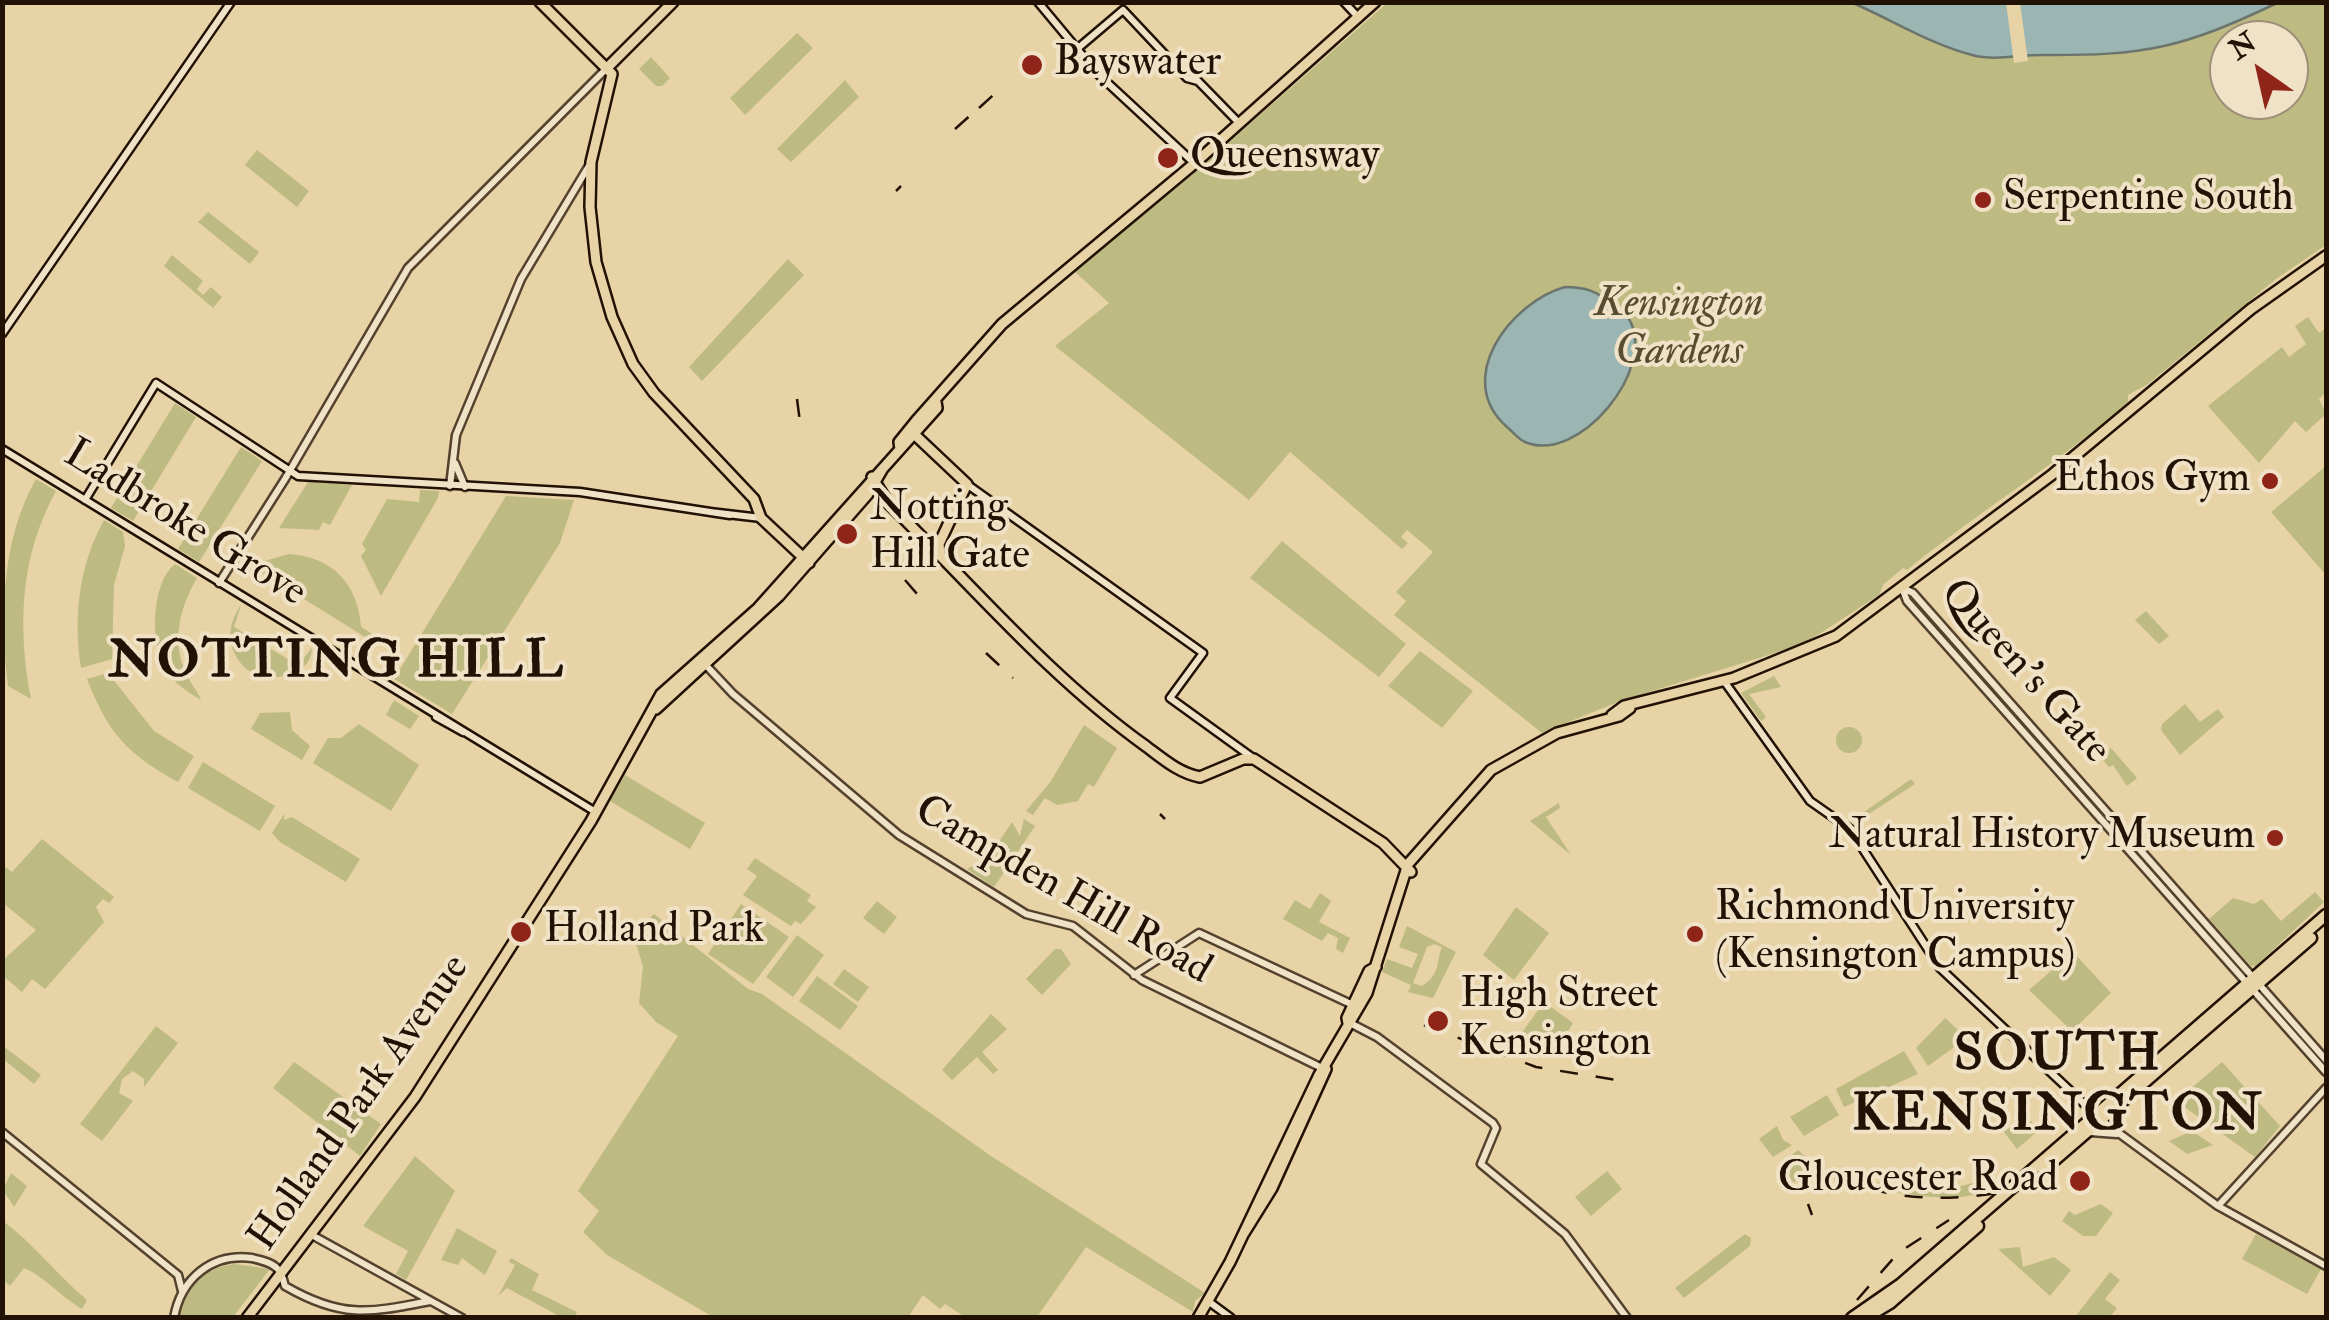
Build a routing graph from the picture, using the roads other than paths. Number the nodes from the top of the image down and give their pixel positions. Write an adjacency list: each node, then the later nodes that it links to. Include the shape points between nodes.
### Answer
1 (231, 2): 18 (street)
2 (540, 2): 11 (main road)
3 (673, 2): 11 (main road)
4 (1038, 2): 10 (street)
5 (1116, 2): 8 (street)
6 (1344, 2): 9 (street)
7 (1375, 2): 9 (main road)
8 (1123, 10): 10 (street); 12 (street)
9 (1359, 18): 12 (main road)
10 (1077, 49): 13 (street)
11 (607, 68): 14 (main road, via 611,87); 22 (street, via 408,268)
12 (1238, 121): 13 (main road)
13 (1194, 161): 19 (main road, via 1002,324)
14 (592, 162): 15 (street); 16 (main road)
15 (576, 190): 16 (street); 21 (street, via 522,280 456,435)
16 (590, 190): 30 (main road, via 604,292 624,345 652,390 754,499)
17 (2326, 256): 36 (main road)
18 (2, 334)
19 (912, 432): 23 (main road); 24 (main road)
20 (2, 450): 28 (street, Ladbroke Grove)
21 (455, 462): 25 (street); 26 (street)
22 (289, 472): 25 (street); 28 (street, via 156,383); 35 (street)
23 (874, 480): 27 (main road); 29 (main road); 34 (main road)
24 (967, 484): 32 (main road); 39 (street, via 1203,653 1170,698)
25 (450, 486): 26 (street)
26 (465, 486): 30 (street, via 609,495)
27 (868, 494): 29 (main road); 34 (main road)
28 (85, 500): 35 (street, Ladbroke Grove)
29 (888, 503): 31 (main road)
30 (760, 518): 34 (main road)
31 (926, 541): 32 (main road); 33 (main road)
32 (939, 544): 33 (main road)
33 (941, 557): 39 (main road, via 1076,693 1179,770 1206,777)
34 (808, 558): 37 (main road)
35 (219, 583): 40 (street, Ladbroke Grove)
36 (1902, 588): 38 (main road, via 1814,648); 46 (street, Queen's Gate)
37 (702, 662): 40 (main road, Holland Park Avenue, via 664,696); 45 (street, Campden Hill Road, via 900,836 1026,914 1073,926)
38 (1724, 680): 41 (main road, via 1616,709 1486,774); 53 (street, via 1810,801 1844,822 1940,968)
39 (1254, 759): 41 (main road)
40 (594, 811): 58 (main road, Holland Park Avenue, via 412,1102)
41 (1413, 863): 44 (main road)
42 (2326, 915): 46 (highway)
43 (2326, 924): 46 (highway)
44 (1376, 967): 47 (main road); 48 (main road)
45 (1134, 975): 47 (street, via 1201,934); 50 (street, Campden Hill Road)
46 (2254, 983): 49 (street, Queen's Gate); 51 (street, Queen's Gate); 53 (highway)
47 (1353, 1005): 48 (main road)
48 (1348, 1023): 50 (main road); 71 (street, via 1495,1125 1481,1164 1564,1234)
49 (2326, 1060)
50 (1326, 1070): 65 (main road)
51 (2326, 1072)
52 (2326, 1088): 57 (street)
53 (2099, 1117): 55 (highway); 56 (street); 72 (highway)
54 (2, 1132): 61 (street)
55 (2085, 1134): 56 (street); 73 (highway)
56 (2118, 1134): 57 (street)
57 (2218, 1206): 59 (street)
58 (312, 1235): 60 (main road, Holland Park Avenue); 64 (street)
59 (2326, 1266)
60 (281, 1274): 62 (street, via 263,1260 235,1258); 64 (street, via 286,1286 345,1312); 67 (main road, Holland Park Avenue)
61 (178, 1275): 62 (street); 63 (street)
62 (193, 1277): 63 (street)
63 (182, 1290): 66 (street)
64 (430, 1301): 68 (street)
65 (1208, 1302): 69 (main road); 70 (street)
66 (174, 1318)
67 (246, 1318)
68 (462, 1318)
69 (1198, 1318)
70 (1231, 1318)
71 (1627, 1318)
72 (1852, 1318)
73 (1865, 1318)

